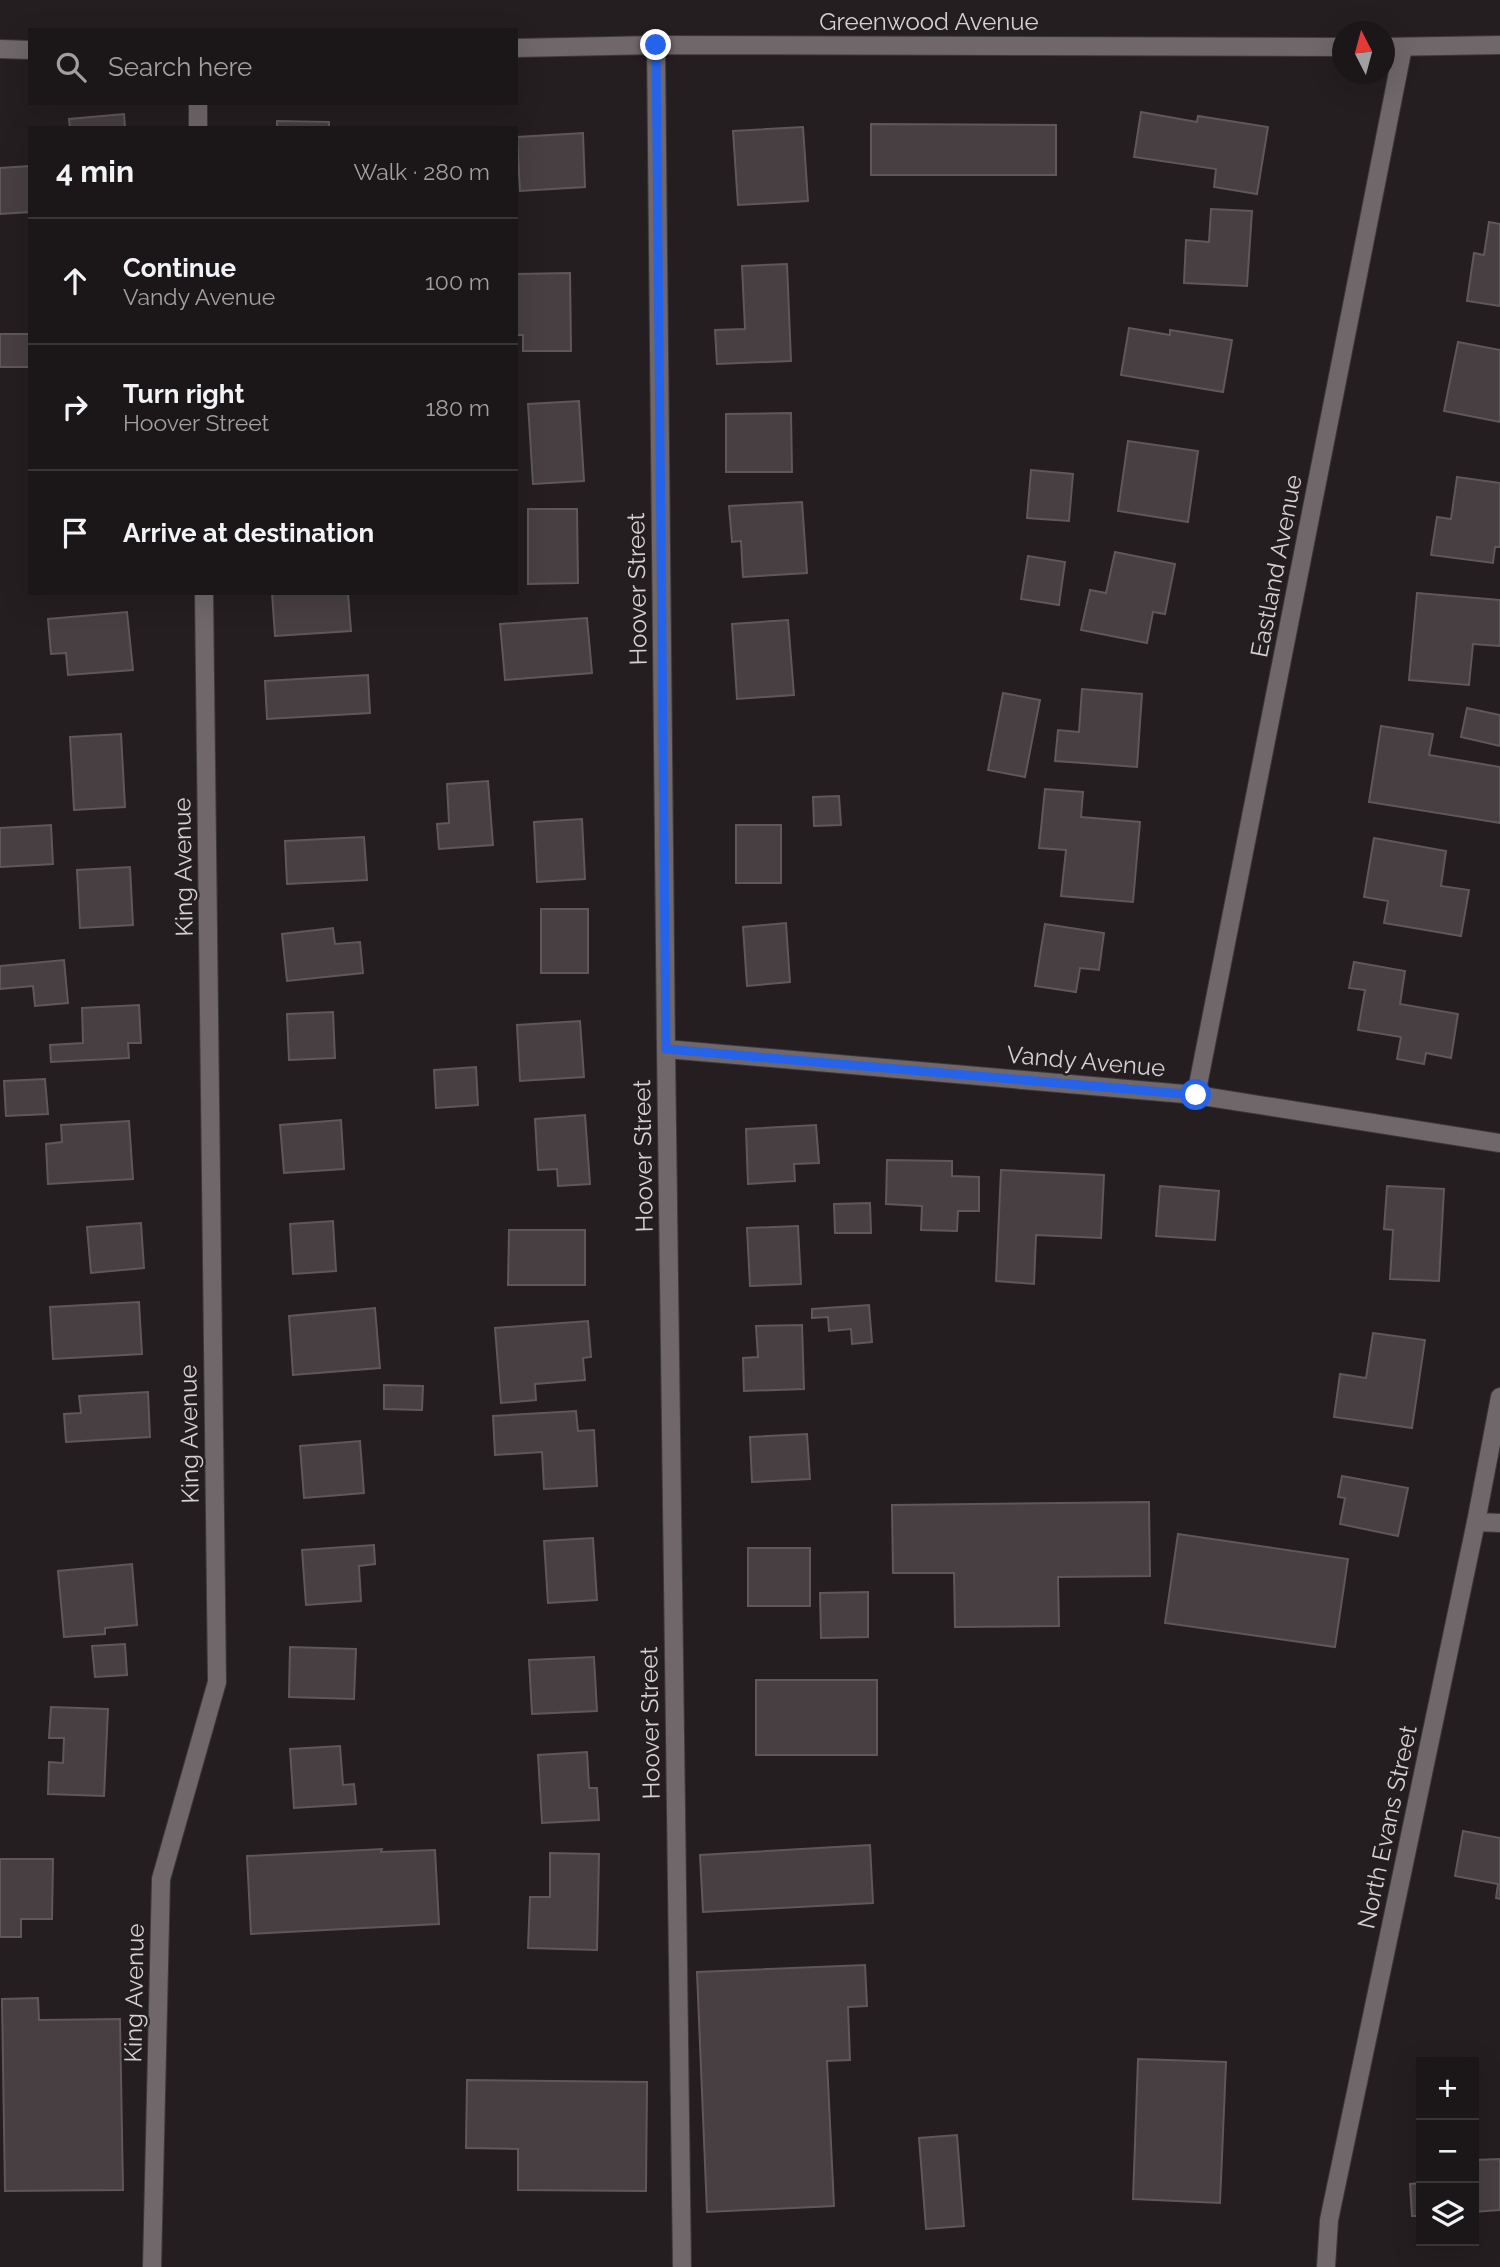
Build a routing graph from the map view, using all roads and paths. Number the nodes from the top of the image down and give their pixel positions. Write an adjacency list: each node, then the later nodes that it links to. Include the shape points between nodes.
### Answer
1 (656, 45): 3 (street, Greenwood Avenue); 6 (street, Greenwood Avenue); 12 (street, Hoover Street)
2 (1500, 45): 5 (street)
3 (1332, 47)
4 (1395, 47): 5 (street)
5 (1403, 47): 13 (street, Eastland Avenue)
6 (518, 48)
7 (0, 50): 8 (street)
8 (28, 50)
9 (198, 105): 10 (street)
10 (198, 126)
11 (204, 595): 18 (street, King Avenue, via 217,1682 161,1879)
12 (666, 1049): 13 (street, Vandy Avenue); 19 (street, Hoover Street)
13 (1196, 1095): 14 (street, Vandy Avenue)
14 (1500, 1143)
15 (1500, 1397): 16 (street, North Evans Street)
16 (1476, 1522): 17 (street); 20 (street, North Evans Street, via 1329,2220)
17 (1500, 1523)
18 (152, 2267)
19 (682, 2267)
20 (1326, 2267)

